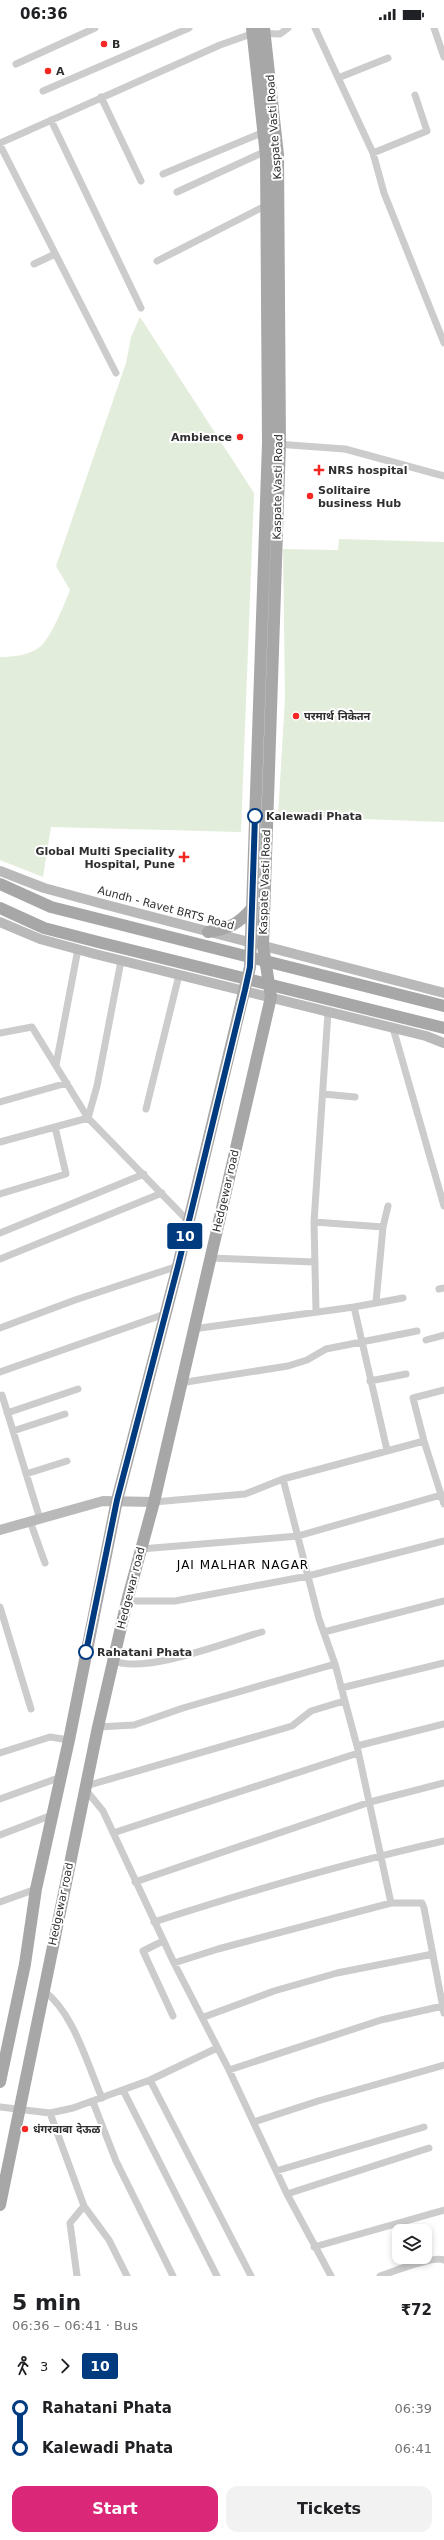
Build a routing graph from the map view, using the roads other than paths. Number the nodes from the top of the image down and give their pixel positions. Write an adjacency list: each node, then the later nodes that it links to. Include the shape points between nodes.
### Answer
1 (95, 28): 9 (street)
2 (189, 28): 11 (street)
3 (288, 28): 6 (street, via 280,34)
4 (316, 28): 10 (street)
5 (434, 28): 7 (street)
6 (259, 31): 13 (street, via 220,45); 15 (main road, Kaspate Vasti Road); 29 (main road, Kaspate Vasti Road, via 278,155)
7 (444, 57)
8 (388, 58): 10 (street)
9 (16, 64)
10 (338, 78): 18 (street)
11 (43, 91)
12 (415, 95): 18 (street, via 427,131)
13 (101, 97): 14 (street); 20 (street)
14 (51, 120): 16 (street); 26 (street)
15 (264, 132): 17 (main road, Kaspate Vasti Road); 19 (street)
16 (0, 144): 23 (street)
17 (266, 151): 21 (street); 22 (main road, Kaspate Vasti Road)
18 (373, 153): 27 (street, via 384,193)
19 (163, 174)
20 (141, 181)
21 (177, 192)
22 (265, 206): 24 (street); 29 (main road, Kaspate Vasti Road)
23 (55, 254): 25 (street); 28 (street)
24 (158, 261)
25 (34, 264)
26 (141, 308)
27 (444, 343)
28 (116, 373)
29 (274, 443): 30 (street, via 345,449); 31 (main road, Kaspate Vasti Road)
30 (444, 476)
31 (262, 781): 35 (main road, Kaspate Vasti Road); 39 (main road, Kaspate Vasti Road)
32 (0, 871): 37 (street, Aundh - Ravet BRTS Road, via 51,890)
33 (0, 884): 46 (main road, bridge, via 51,908)
34 (0, 908): 49 (main road, bridge, via 44,928)
35 (252, 908): 37 (main road, via 236,925); 38 (main road, Kaspate Vasti Road)
36 (0, 922): 40 (street, via 40,939)
37 (208, 932): 38 (street, Aundh - Ravet BRTS Road)
38 (251, 943): 39 (street, Aundh - Ravet BRTS Road); 43 (main road, Kaspate Vasti Road)
39 (263, 946): 44 (street, Aundh - Ravet BRTS Road); 45 (main road, Kaspate Vasti Road)
40 (78, 949): 41 (street); 52 (street)
41 (121, 961): 42 (street); 58 (street, via 97,1086)
42 (179, 975): 43 (street); 57 (street)
43 (245, 990): 45 (street); 66 (main road)
44 (444, 993)
45 (272, 998): 47 (street); 70 (main road, Hedgewar road)
46 (444, 1006)
47 (328, 1012): 48 (street); 54 (street)
48 (393, 1028): 51 (street); 65 (street)
49 (444, 1028)
50 (0, 1033): 52 (street, via 32,1027)
51 (444, 1043)
52 (56, 1065): 53 (street)
53 (67, 1083): 56 (street); 58 (street)
54 (323, 1094): 55 (street); 67 (street)
55 (355, 1097)
56 (0, 1102)
57 (146, 1110)
58 (88, 1118): 59 (street); 61 (street)
59 (55, 1127): 60 (street); 63 (street, via 66,1174)
60 (0, 1142)
61 (144, 1174): 62 (street); 69 (street)
62 (162, 1193): 66 (street); 71 (street)
63 (0, 1194)
64 (388, 1206): 68 (street)
65 (444, 1206)
66 (189, 1222): 73 (main road)
67 (314, 1222): 68 (street); 72 (street)
68 (383, 1227): 75 (street)
69 (0, 1233)
70 (210, 1258): 72 (street); 80 (main road, Hedgewar road)
71 (0, 1259)
72 (316, 1262): 77 (street)
73 (178, 1266): 78 (main road); 79 (street)
74 (403, 1298): 75 (street)
75 (376, 1302): 76 (street)
76 (354, 1307): 77 (street); 84 (street)
77 (316, 1311): 80 (street)
78 (165, 1314): 85 (street); 101 (main road)
79 (0, 1328)
80 (193, 1329): 88 (main road, Hedgewar road)
81 (417, 1331): 84 (street)
82 (444, 1335): 83 (street)
83 (426, 1340)
84 (361, 1344): 87 (street); 88 (street, via 326,1349 307,1360 288,1366)
85 (0, 1372)
86 (406, 1374): 87 (street)
87 (370, 1381): 96 (street)
88 (180, 1383): 102 (main road, Hedgewar road)
89 (78, 1389): 92 (street)
90 (444, 1390): 95 (street, via 413,1398)
91 (2, 1395): 92 (street)
92 (7, 1413): 94 (street)
93 (65, 1414): 94 (street)
94 (13, 1431): 98 (street)
95 (424, 1441): 96 (street); 100 (street)
96 (387, 1450): 99 (street)
97 (67, 1461): 98 (street)
98 (26, 1474): 104 (street)
99 (283, 1479): 102 (street, via 245,1494); 106 (street)
100 (441, 1495): 103 (street); 106 (street)
101 (117, 1500): 102 (street); 104 (street, via 84,1505); 124 (main road)
102 (154, 1502): 108 (main road, Hedgewar road)
103 (444, 1504)
104 (35, 1520): 105 (street); 109 (street)
105 (0, 1530)
106 (298, 1536): 108 (street); 110 (street)
107 (444, 1541): 110 (street)
108 (140, 1549): 111 (main road, Hedgewar road)
109 (45, 1563)
110 (308, 1576): 111 (street, via 175,1601); 115 (street)
111 (127, 1601): 116 (main road, Hedgewar road)
112 (444, 1601): 115 (street)
113 (0, 1606): 121 (street)
114 (262, 1632): 116 (street, via 148,1665 124,1665)
115 (324, 1632): 118 (street)
116 (114, 1661): 123 (main road, Hedgewar road)
117 (444, 1663): 119 (street)
118 (335, 1664): 119 (street); 123 (street, via 183,1708 134,1725)
119 (341, 1688): 120 (street)
120 (344, 1701): 125 (street); 129 (street, via 311,1711 292,1726)
121 (31, 1709)
122 (444, 1724): 125 (street)
123 (98, 1727): 129 (main road, Hedgewar road)
124 (69, 1740): 126 (street, via 50,1736); 127 (main road)
125 (358, 1750): 131 (street); 133 (street)
126 (0, 1753)
127 (61, 1776): 130 (street); 132 (main road)
128 (444, 1783): 131 (street)
129 (85, 1787): 133 (street, via 102,1811); 145 (main road, Hedgewar road)
130 (0, 1799)
131 (370, 1802): 136 (street); 137 (street)
132 (52, 1815): 134 (street); 138 (main road)
133 (113, 1833): 137 (street)
134 (0, 1835)
135 (444, 1841): 136 (street)
136 (382, 1855): 140 (street); 141 (street, via 276,1884)
137 (135, 1882): 141 (street)
138 (36, 1889): 139 (street); 149 (main road, via 24,1964)
139 (0, 1902)
140 (392, 1903): 143 (street, via 422,1903); 144 (street)
141 (154, 1922): 142 (street)
142 (163, 1941): 144 (street); 147 (street, via 143,1951)
143 (432, 1954): 146 (street); 148 (street, via 382,1962 330,1975 274,1991)
144 (174, 1963): 148 (street)
145 (44, 1991): 156 (street, via 66,2015); 159 (main road, Hedgewar road)
146 (443, 2010): 152 (street, via 381,2020)
147 (173, 2016)
148 (204, 2017): 150 (street)
149 (4, 2044): 154 (main road)
150 (217, 2048): 152 (street); 153 (street)
151 (444, 2065): 161 (street)
152 (229, 2070): 161 (street)
153 (150, 2080): 155 (street); 175 (street)
154 (0, 2082)
155 (124, 2090): 156 (street); 174 (street)
156 (102, 2098): 157 (street)
157 (93, 2102): 160 (street); 173 (street, via 116,2161)
158 (0, 2107): 159 (street)
159 (20, 2110): 160 (street); 166 (main road, Hedgewar road)
160 (50, 2113): 167 (street)
161 (254, 2122): 164 (street)
162 (424, 2127): 164 (street)
163 (429, 2148): 165 (street)
164 (276, 2170): 165 (street)
165 (287, 2194): 169 (street)
166 (0, 2205)
167 (84, 2206): 171 (street, via 70,2224); 172 (street, via 109,2240)
168 (444, 2210): 169 (street)
169 (314, 2248): 176 (street)
170 (444, 2260): 177 (street, via 420,2263)
171 (77, 2276)
172 (127, 2276)
173 (173, 2276)
174 (217, 2276)
175 (251, 2276)
176 (330, 2276)
177 (380, 2276)

